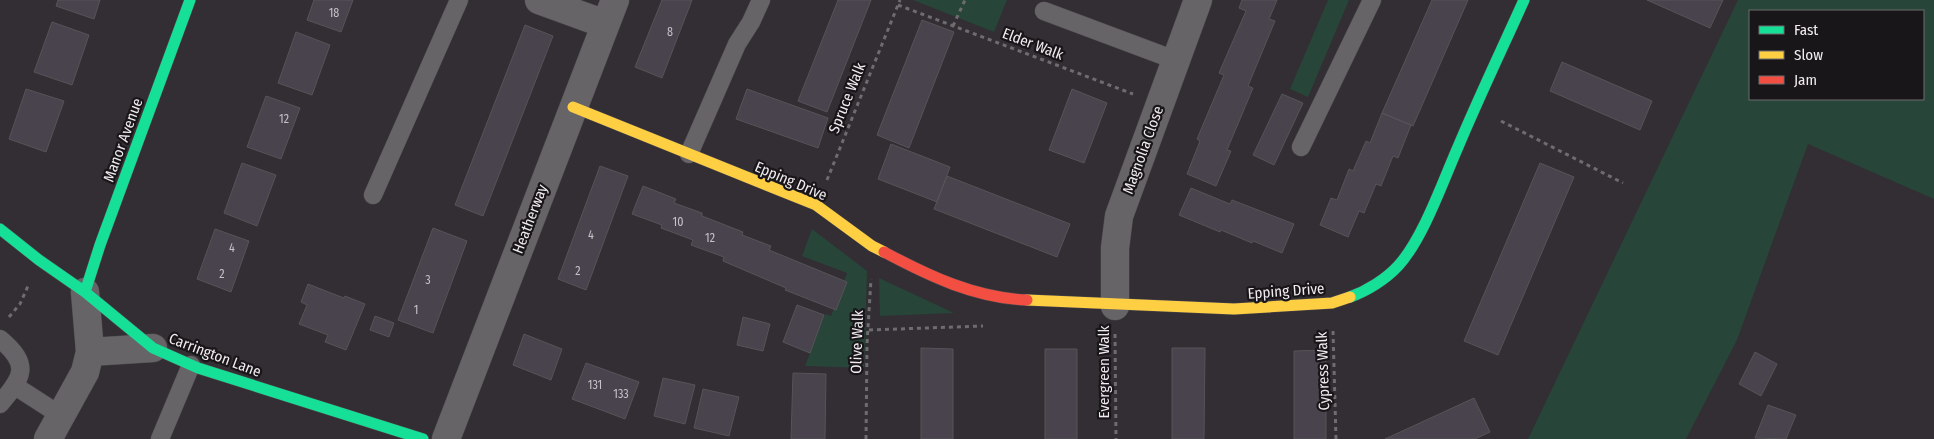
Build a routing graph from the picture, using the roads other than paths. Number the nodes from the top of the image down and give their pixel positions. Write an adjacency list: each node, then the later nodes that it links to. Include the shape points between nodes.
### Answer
1 (190, 0): 16 (street, Manor Avenue)
2 (459, 0): 14 (lane)
3 (539, 0): 9 (street)
4 (761, 0): 13 (lane, via 737,44)
5 (1198, 0): 10 (street, Magnolia Close)
6 (1372, 0): 12 (lane)
7 (1524, 0): 17 (street, Epping Drive, via 1429,215 1399,265 1383,279 1358,294 1332,303 1234,309)
8 (1044, 10): 10 (lane)
9 (610, 12): 11 (street, Heatherway)
10 (1176, 60): 17 (street, Magnolia Close, via 1116,229)
11 (573, 107): 13 (street, Epping Drive); 28 (street, Heatherway)
12 (1301, 147)
13 (689, 154): 17 (street, Epping Drive, via 816,205 872,246 949,283 989,296)
14 (373, 195)
15 (0, 229): 16 (street, Carrington Lane)
16 (85, 292): 19 (street, Carrington Lane); 20 (street)
17 (1115, 306)
18 (0, 339): 22 (lane, via 15,351 20,366 20,377)
19 (153, 348): 20 (street); 21 (street, Carrington Lane)
20 (90, 352): 24 (street, via 85,372)
21 (191, 365): 26 (lane); 27 (street, Carrington Lane)
22 (15, 386): 23 (lane); 24 (lane)
23 (0, 404)
24 (60, 415): 25 (street)
25 (48, 439)
26 (160, 439)
27 (423, 439)
28 (446, 439)

